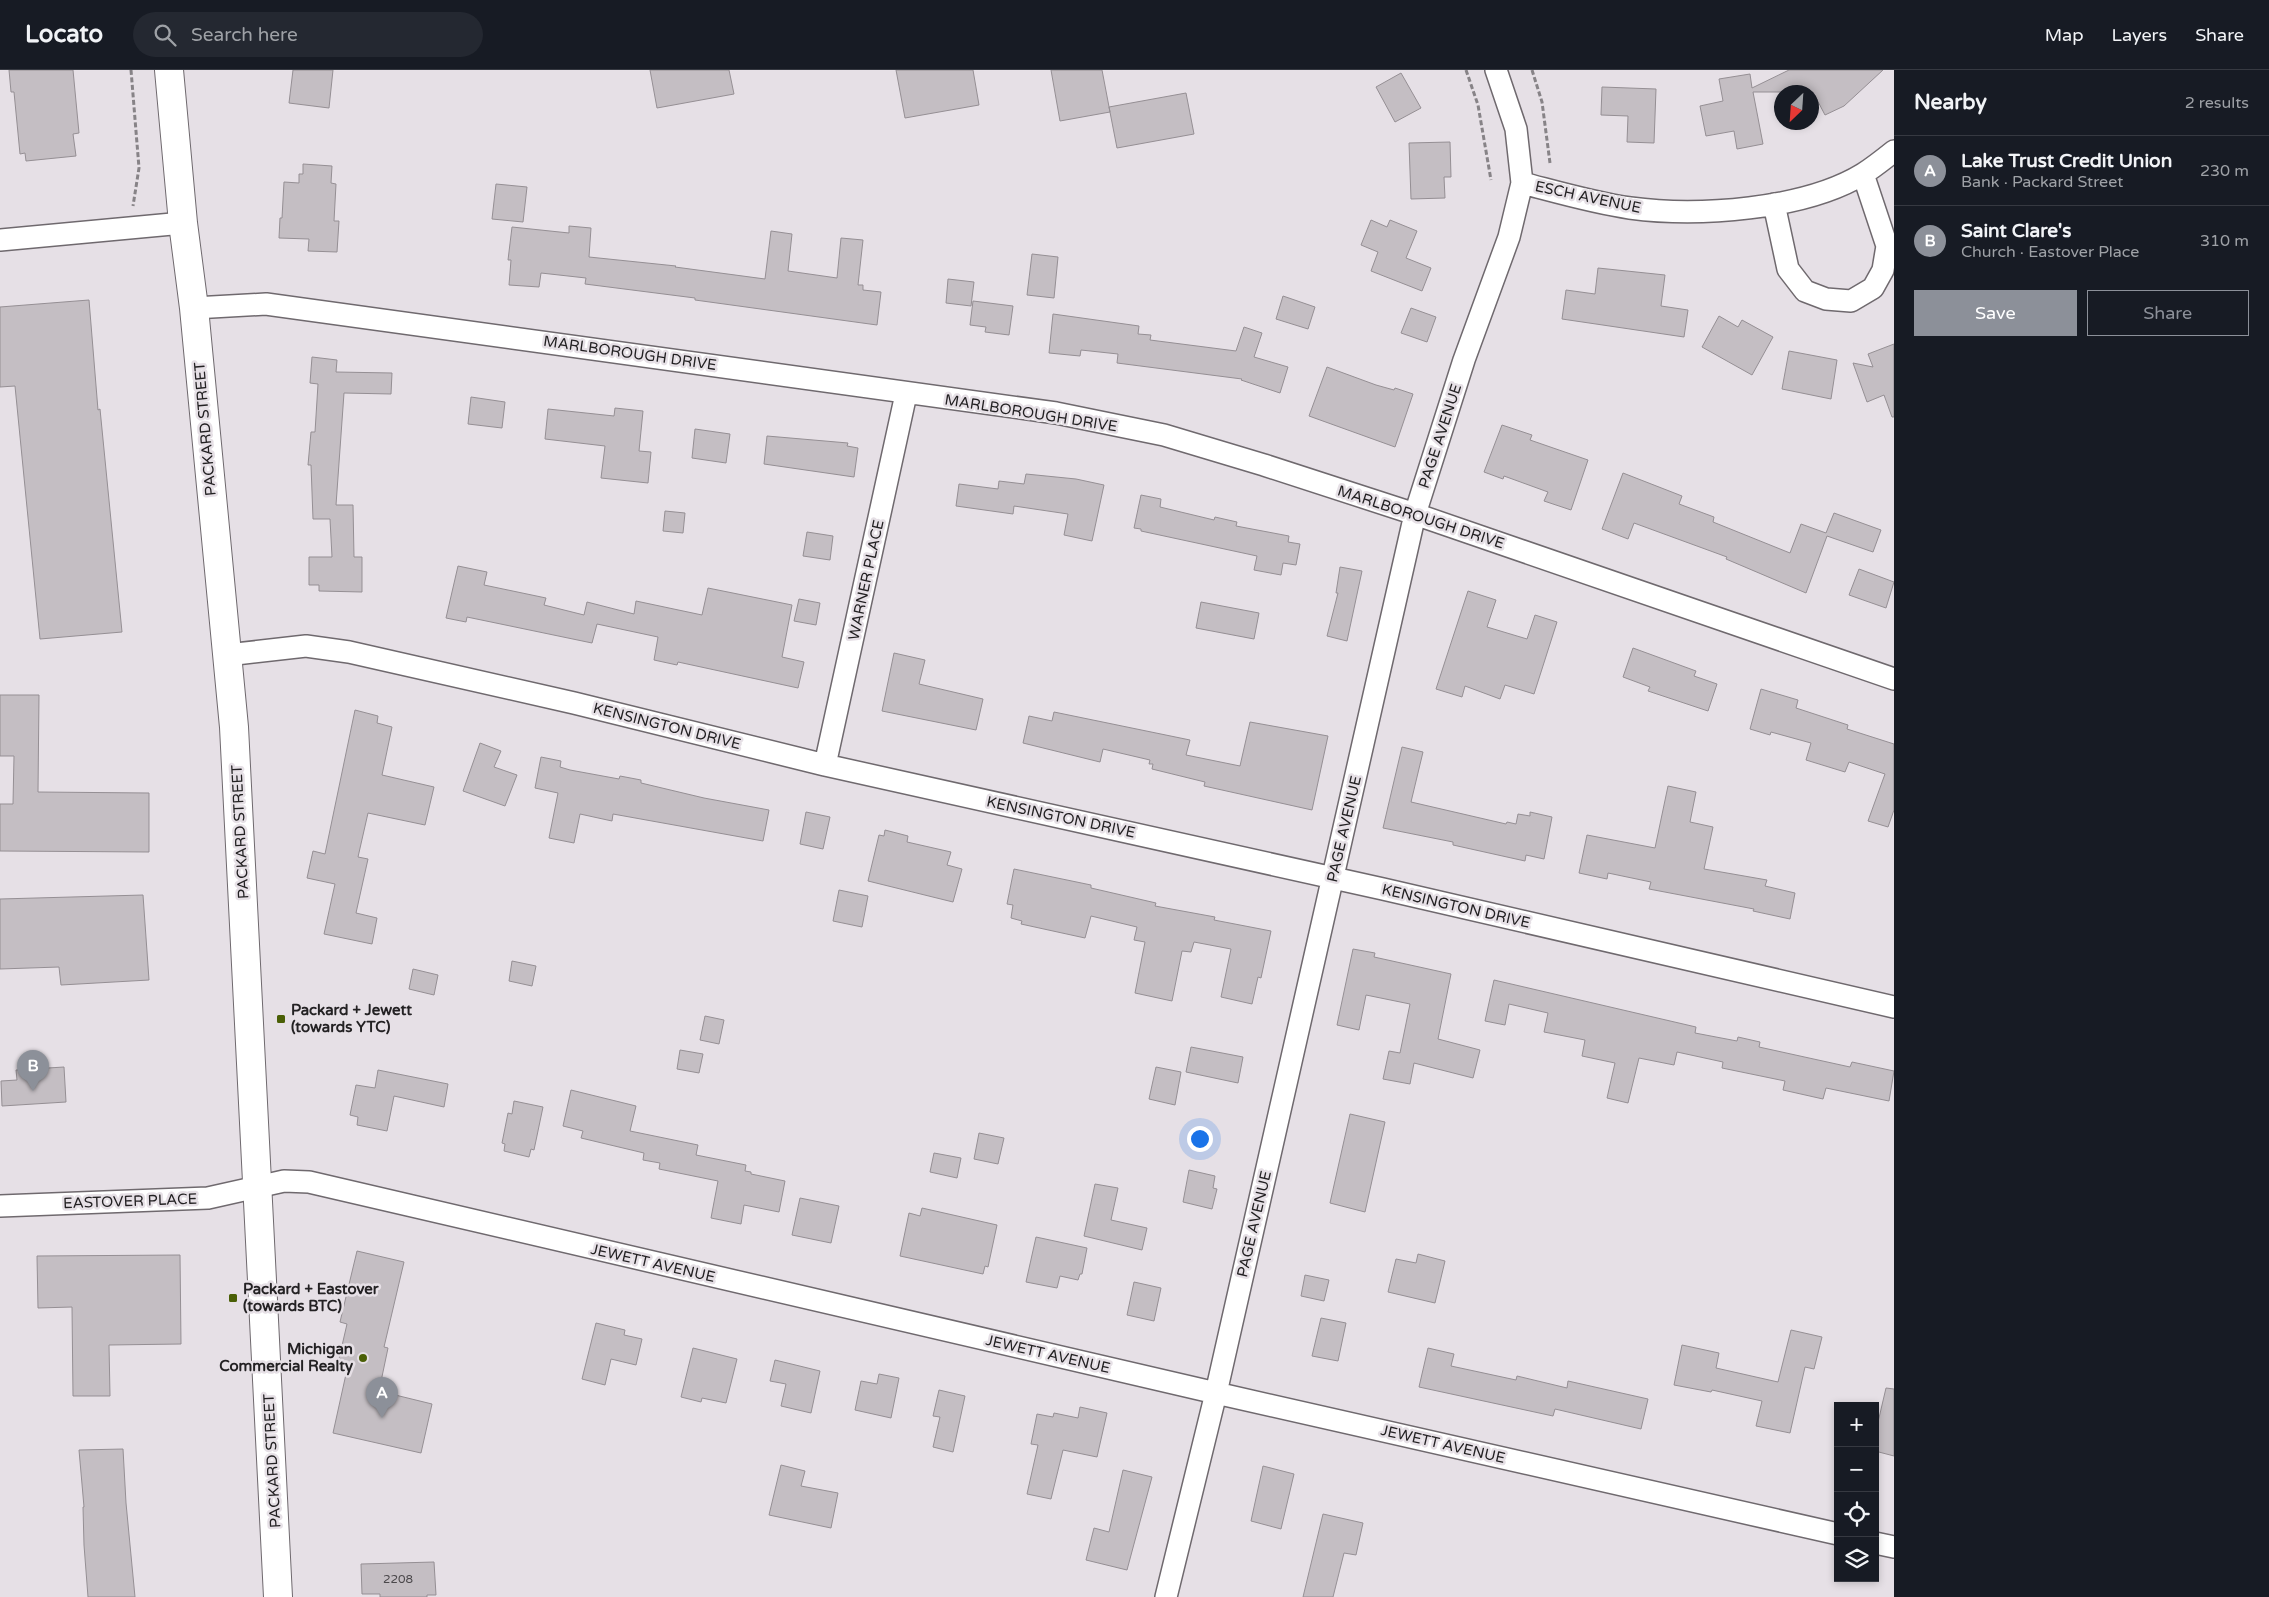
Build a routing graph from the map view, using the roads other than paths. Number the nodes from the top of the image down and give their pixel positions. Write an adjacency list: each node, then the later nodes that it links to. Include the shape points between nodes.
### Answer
1 (169, 70): 7 (main road, PACKARD STREET)
2 (1496, 70): 5 (street, PAGE AVENUE, via 1516,129)
3 (1894, 151): 4 (street, ESCH AVENUE)
4 (1863, 174): 6 (street, ESCH AVENUE, via 1821,193); 6 (street, via 1887,246 1883,270 1872,288 1851,300 1826,298 1805,291 1788,270)
5 (1522, 183): 6 (street, ESCH AVENUE, via 1629,208 1701,213); 11 (street, PAGE AVENUE, via 1510,237 1464,360)
6 (1774, 204)
7 (183, 223): 8 (street); 9 (main road, PACKARD STREET)
8 (0, 240)
9 (194, 308): 10 (street, MARLBOROUGH DRIVE, via 266,304 684,360); 12 (main road, PACKARD STREET)
10 (906, 394): 11 (street, MARLBOROUGH DRIVE, via 1056,414 1164,435); 14 (street, WARNER PLACE)
11 (1415, 514): 13 (street, MARLBOROUGH DRIVE); 15 (street, PAGE AVENUE)
12 (227, 655): 14 (street, KENSINGTON DRIVE, via 306,646 327,648 574,703); 17 (main road, PACKARD STREET, via 240,827)
13 (1894, 680)
14 (825, 765): 15 (street, KENSINGTON DRIVE)
15 (1333, 878): 16 (street, KENSINGTON DRIVE); 19 (street, PAGE AVENUE)
16 (1894, 1007)
17 (258, 1188): 18 (street, EASTOVER PLACE, via 208,1198); 19 (street, JEWETT AVENUE, via 284,1182 309,1182); 23 (main road, PACKARD STREET)
18 (0, 1206)
19 (1216, 1393): 20 (street, JEWETT AVENUE); 24 (street, PAGE AVENUE)
20 (1834, 1533)
21 (1879, 1544): 22 (street)
22 (1894, 1547)
23 (278, 1597)
24 (1166, 1597)

